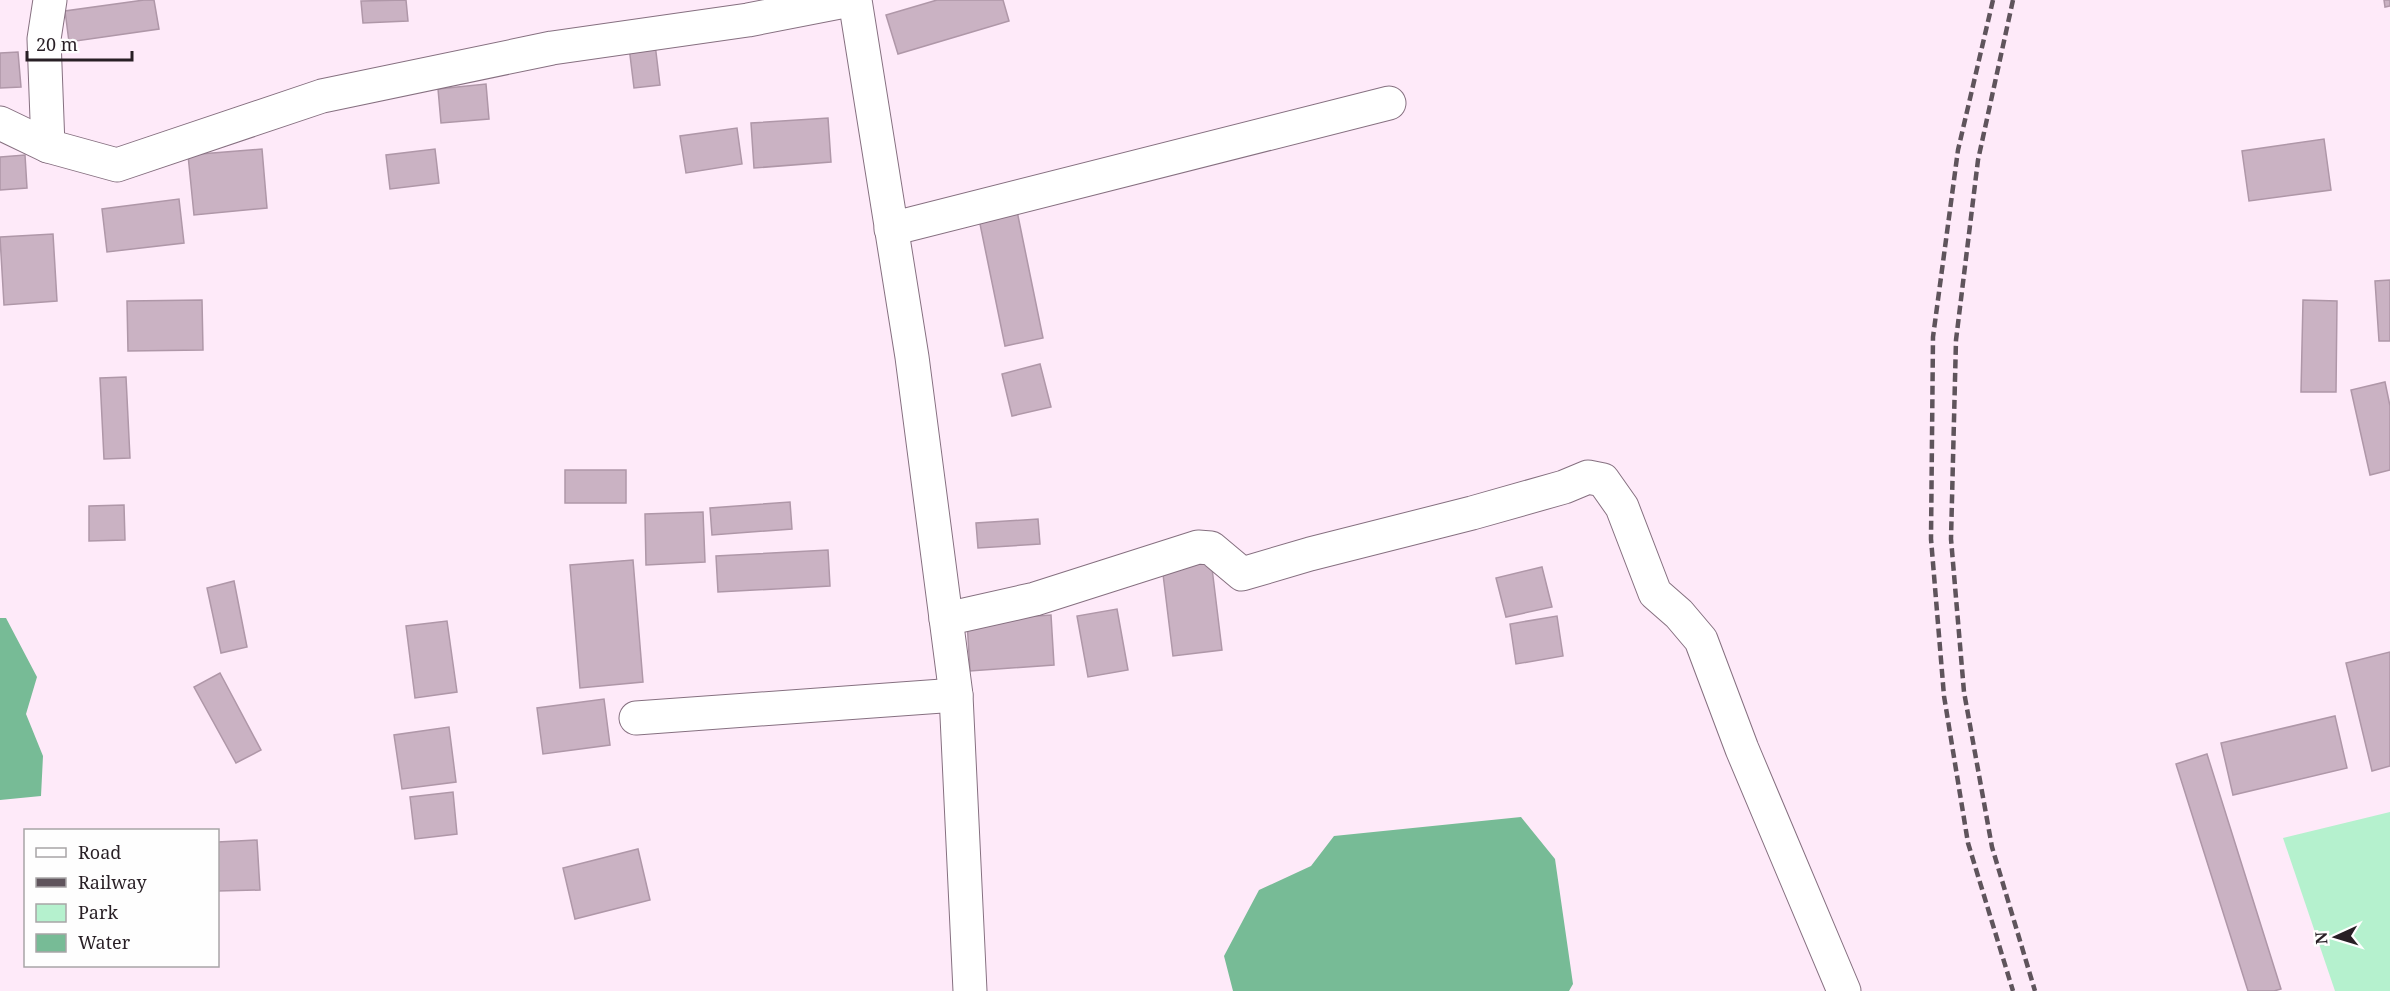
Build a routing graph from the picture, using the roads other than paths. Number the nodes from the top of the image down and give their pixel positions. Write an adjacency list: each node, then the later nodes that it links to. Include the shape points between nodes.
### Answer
1 (50, 0): 6 (street, via 44,39)
2 (850, 0): 6 (street, via 748,20 552,48 322,96 117,165)
3 (855, 0): 7 (street)
4 (1389, 104): 7 (street)
5 (0, 123): 6 (street)
6 (48, 146)
7 (891, 229): 8 (street)
8 (946, 619): 9 (street); 12 (street, via 1035,599 1197,547 1211,548 1242,574 1472,513 1588,477 1603,480 1622,507 1654,593 1701,640)
9 (956, 695): 10 (street); 11 (street)
10 (636, 718)
11 (970, 991)
12 (1844, 991)

